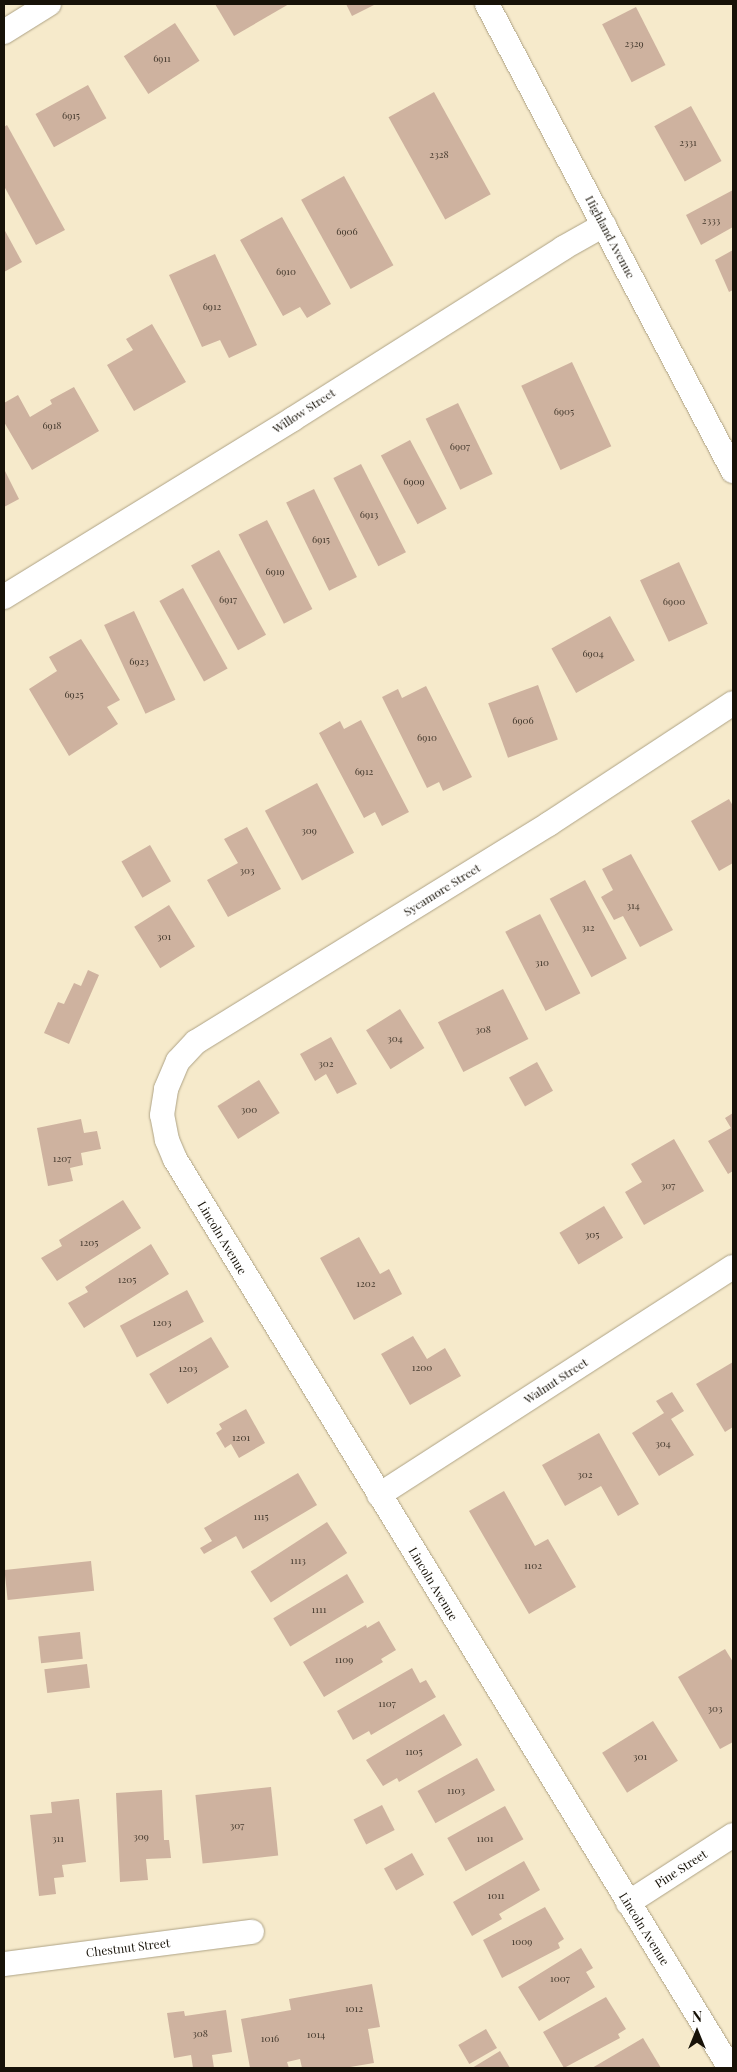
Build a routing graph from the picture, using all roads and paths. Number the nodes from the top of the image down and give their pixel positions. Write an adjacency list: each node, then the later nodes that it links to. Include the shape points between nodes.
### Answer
1 (49, 4): 3 (street)
2 (487, 4): 4 (street, Highland Avenue)
3 (4, 32)
4 (604, 225): 5 (street, Highland Avenue); 6 (street, Willow Street)
5 (733, 471)
6 (4, 597)
7 (733, 703): 8 (street, Sycamore Street, via 549,824 196,1042 178,1062)
8 (166, 1089): 10 (street, Lincoln Avenue, via 162,1115 175,1159)
9 (733, 1267): 10 (street, Walnut Street)
10 (378, 1495): 12 (street, Lincoln Avenue)
11 (733, 1836): 12 (street, Pine Street)
12 (628, 1903): 15 (street, Lincoln Avenue)
13 (252, 1932): 14 (street, Chestnut Street)
14 (4, 1964)
15 (730, 2068)

